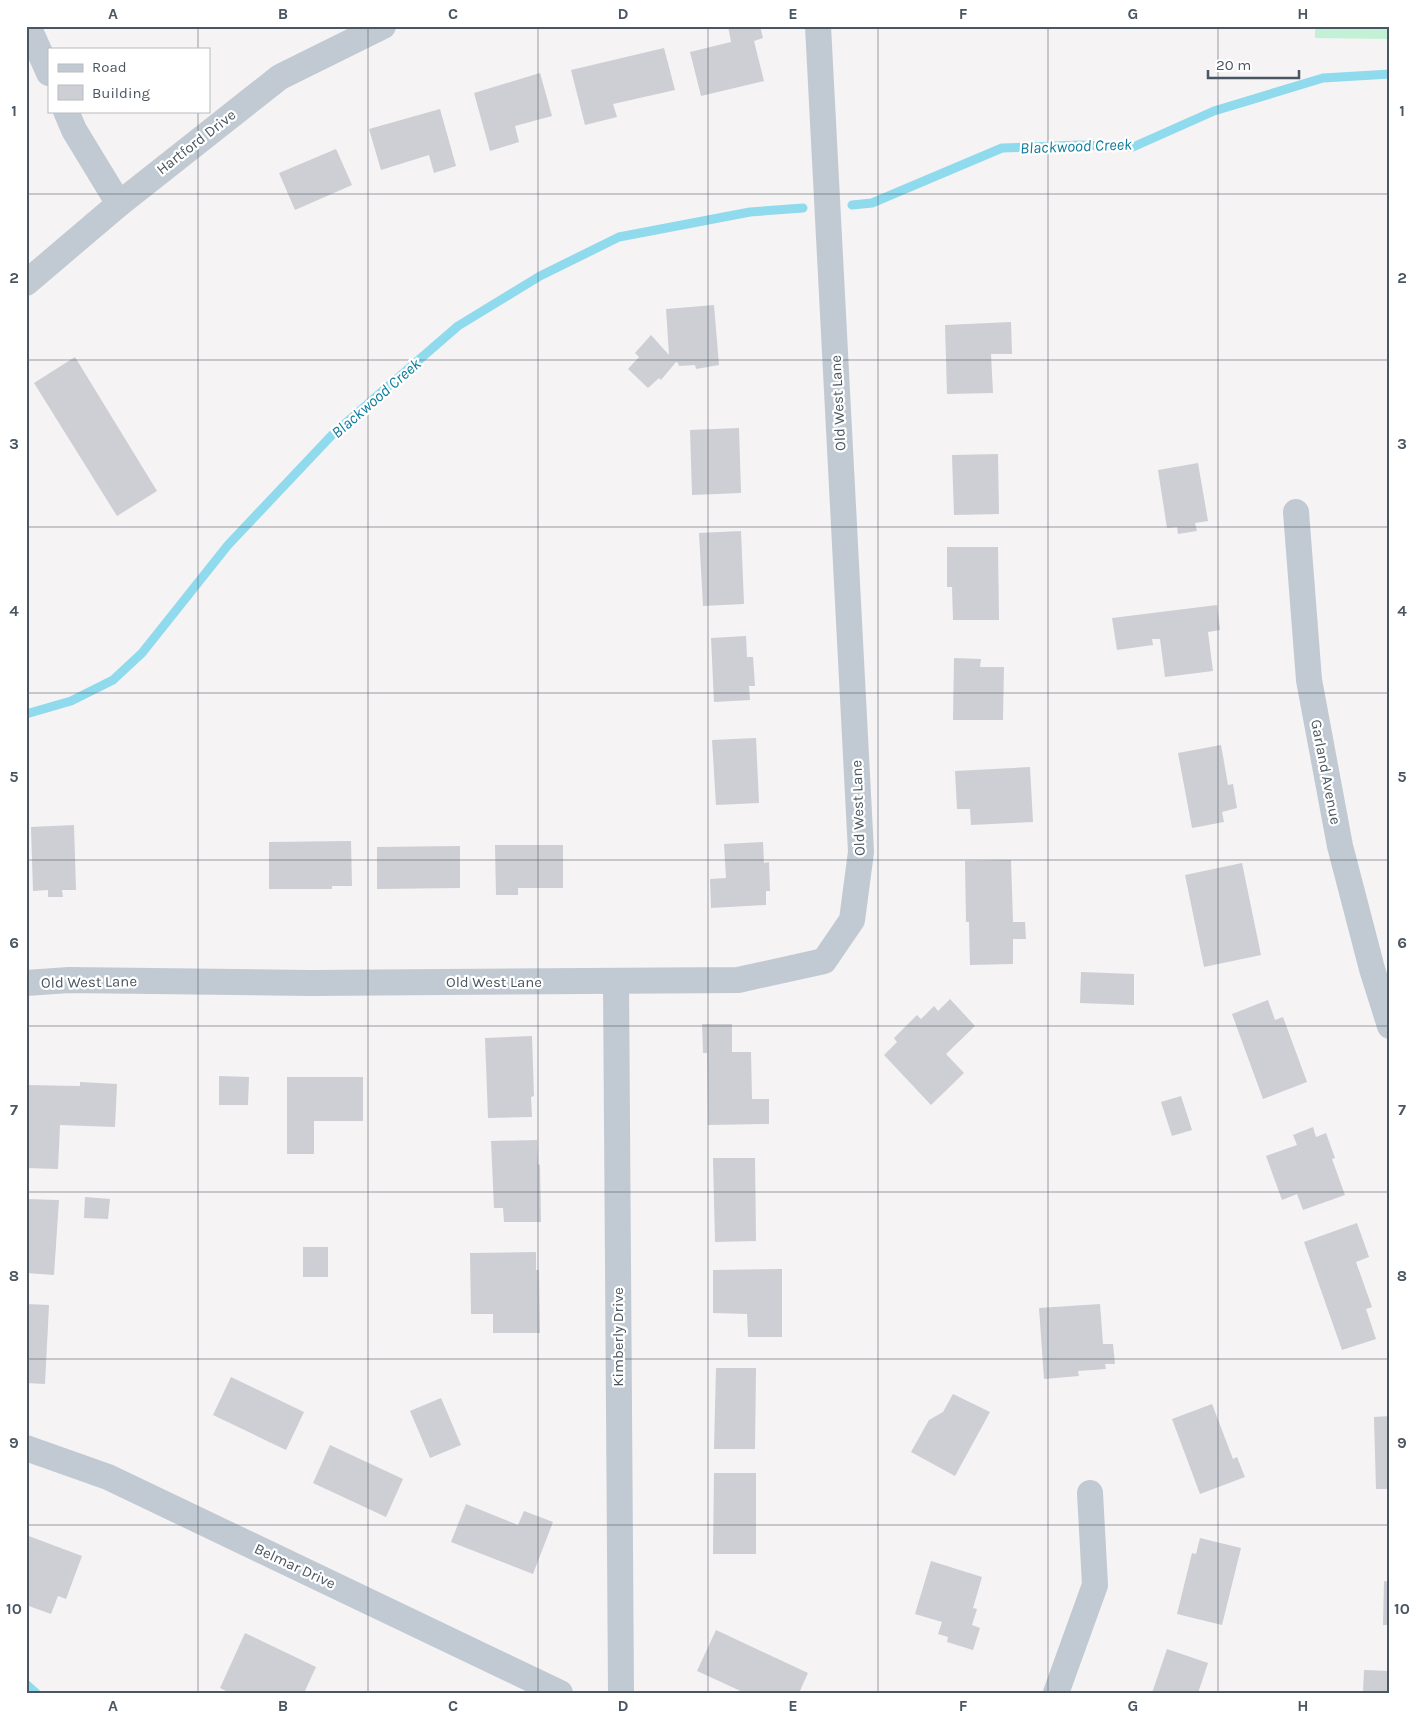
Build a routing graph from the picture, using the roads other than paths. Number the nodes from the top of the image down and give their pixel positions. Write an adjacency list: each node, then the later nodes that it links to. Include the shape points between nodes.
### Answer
1 (28, 26): 4 (street)
2 (382, 26): 6 (street, Hartford Drive, via 280,77)
3 (818, 26): 10 (street, Old West Lane, via 861,852 852,920 824,961 738,980)
4 (48, 71)
5 (66, 112): 6 (street)
6 (118, 204): 7 (street, Hartford Drive)
7 (26, 283)
8 (1296, 512): 9 (street, Garland Avenue, via 1309,680 1340,846)
9 (1381, 966): 12 (street, Garland Avenue)
10 (616, 981): 11 (street, Old West Lane, via 311,983 69,980); 16 (street, Kimberly Drive)
11 (26, 983)
12 (1390, 1026)
13 (26, 1448): 15 (street, Belmar Drive, via 108,1477)
14 (1090, 1493): 17 (street, via 1095,1585)
15 (560, 1693)
16 (621, 1693)
17 (1056, 1693)

